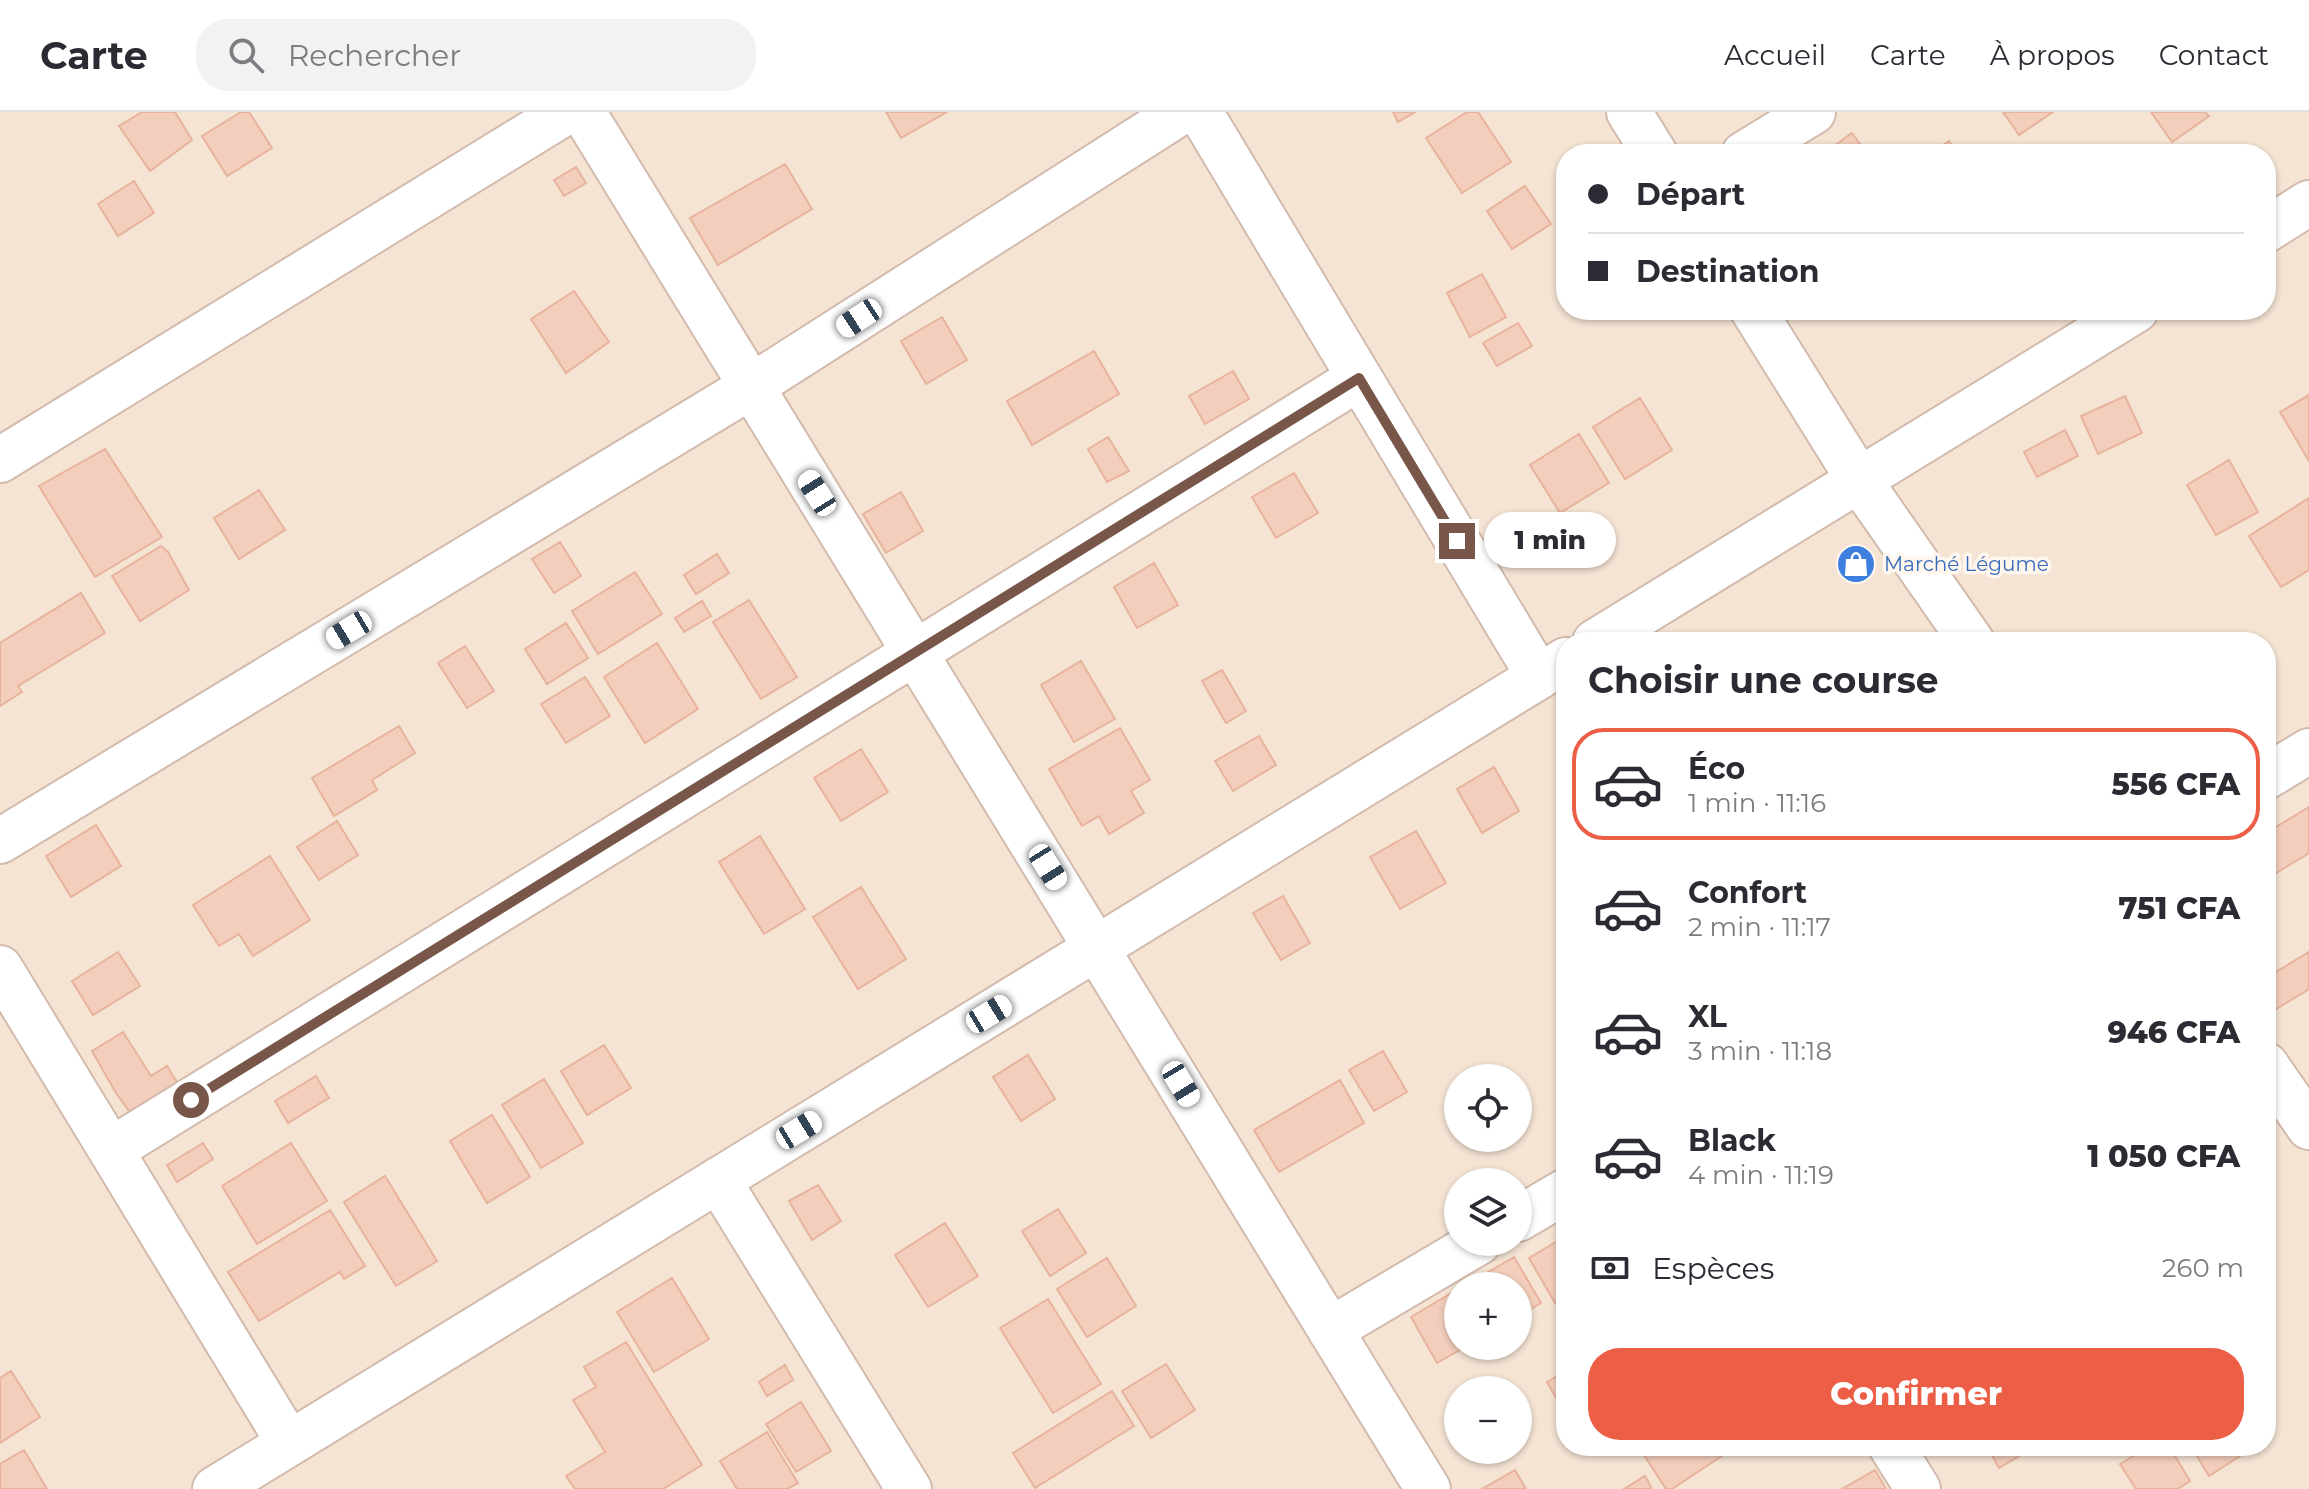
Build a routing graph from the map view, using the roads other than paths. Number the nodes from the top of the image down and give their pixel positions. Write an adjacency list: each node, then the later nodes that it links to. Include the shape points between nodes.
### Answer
1 (566, 112): 15 (street)
2 (583, 112): 14 (street)
3 (1181, 112): 14 (street)
4 (1200, 112): 13 (street)
5 (1629, 112): 7 (street)
6 (1813, 112): 8 (street)
7 (1649, 144)
8 (1760, 144)
9 (2309, 203): 10 (street)
10 (2276, 224)
11 (1759, 320): 16 (street)
12 (2120, 320): 16 (street)
13 (1359, 378): 19 (street); 20 (street)
14 (752, 386): 19 (street); 23 (street)
15 (0, 460)
16 (1859, 480): 17 (street); 18 (street)
17 (1611, 632)
18 (1965, 632)
19 (916, 652): 24 (street); 28 (street)
20 (1552, 668): 24 (street)
21 (2309, 751): 22 (street)
22 (2276, 771)
23 (0, 841)
24 (1098, 947): 29 (street); 33 (street)
25 (0, 968): 28 (street)
26 (2276, 1079): 27 (street)
27 (2309, 1127)
28 (111, 1150): 34 (street)
29 (718, 1180): 34 (street); 37 (street)
30 (1556, 1197): 31 (street)
31 (1532, 1211)
32 (1455, 1256): 33 (street)
33 (1330, 1330): 38 (street)
34 (289, 1443): 36 (street)
35 (1897, 1456): 39 (street)
36 (215, 1489)
37 (909, 1489)
38 (1428, 1489)
39 (1918, 1489)

